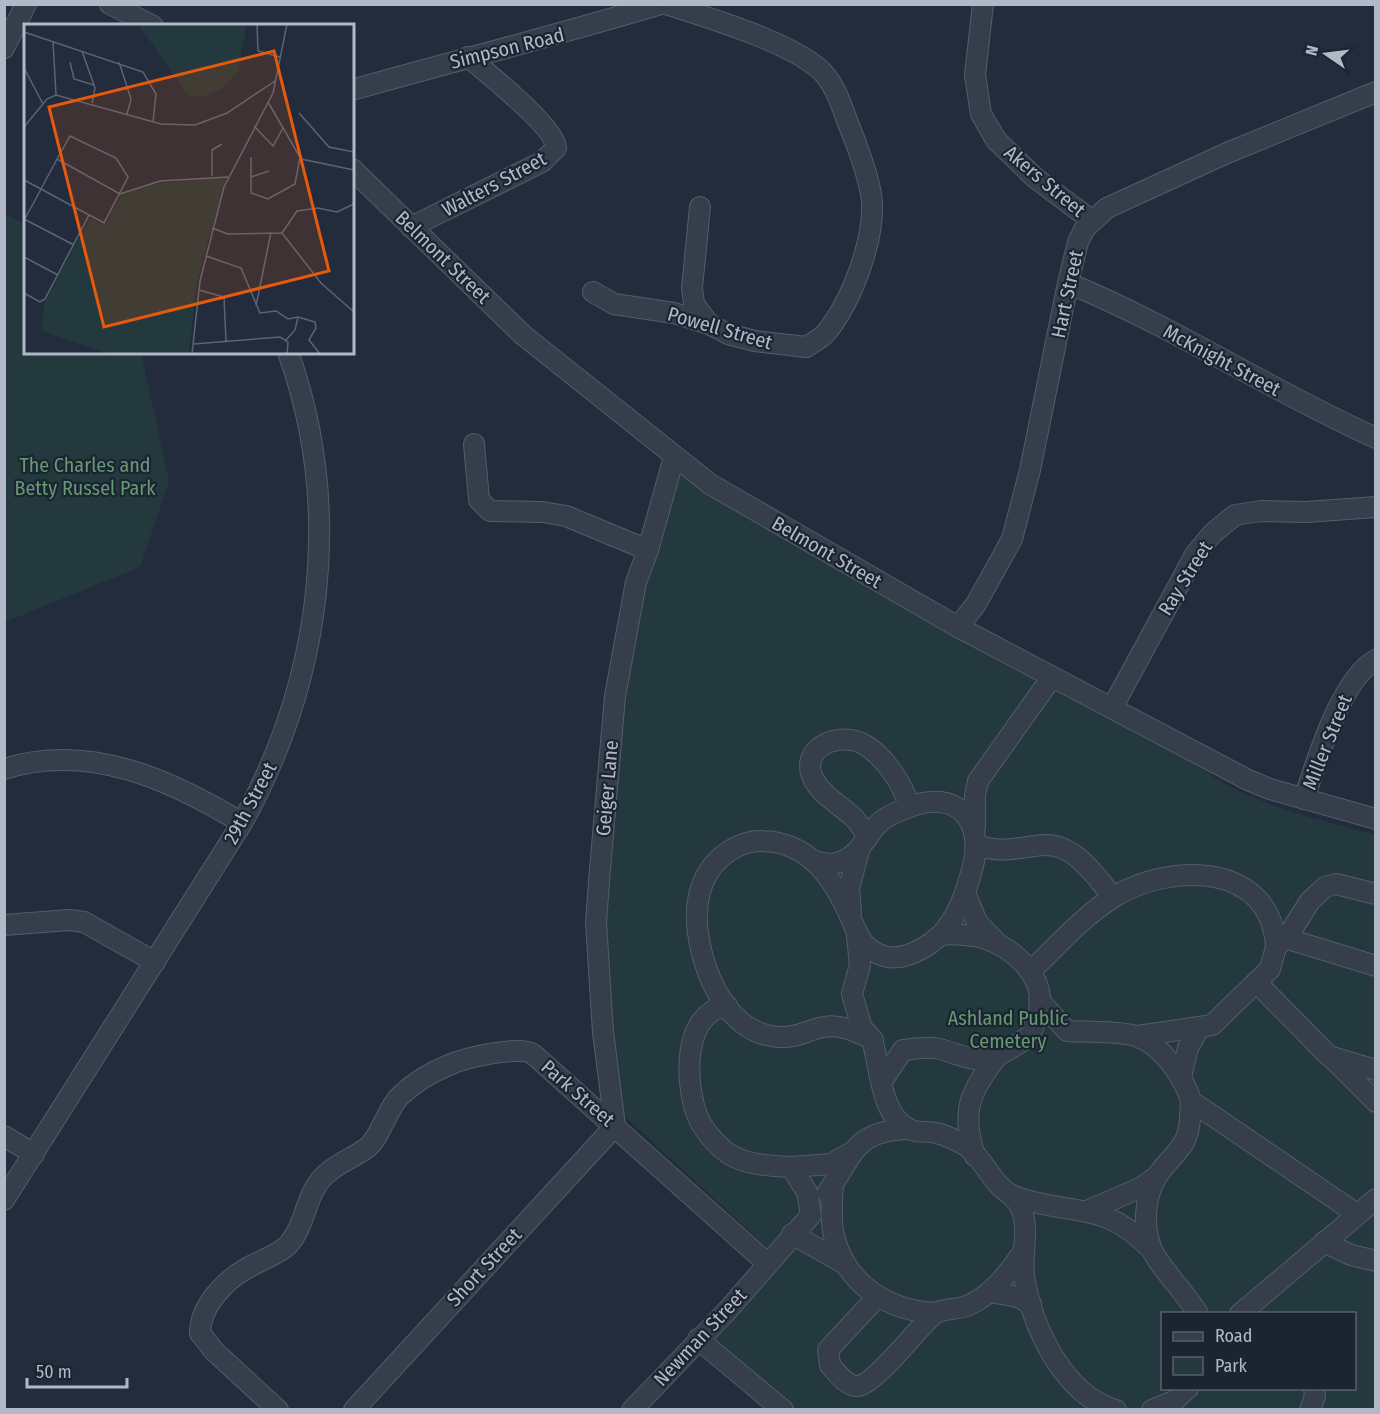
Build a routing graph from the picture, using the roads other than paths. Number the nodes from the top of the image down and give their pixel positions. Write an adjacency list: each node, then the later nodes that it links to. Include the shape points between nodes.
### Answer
1 (26, 4): 7 (street)
2 (110, 4): 6 (street)
3 (661, 4): 8 (street, Simpson Road, via 537,42)
4 (666, 4): 17 (street, Powell Street, via 714,19 795,53 820,70 841,104 872,200 866,251 855,282 824,334 806,347 776,345 728,334)
5 (983, 4): 13 (street, Akers Street, via 975,75 981,114 996,140 1035,177)
6 (149, 24)
7 (4, 48)
8 (468, 57): 9 (street, Simpson Road); 14 (street, Walters Street, via 553,136 556,148 542,162)
9 (354, 89)
10 (1376, 92): 13 (street, Hart Street, via 1227,153 1107,208)
11 (354, 171): 14 (street, Belmont Street)
12 (700, 207): 17 (street, via 694,304)
13 (1091, 220): 15 (street, Hart Street, via 1078,242)
14 (411, 228): 21 (street, Belmont Street, via 523,335)
15 (1068, 283): 19 (street, McKnight Street, via 1110,300); 24 (street, Hart Street, via 1012,539 976,604)
16 (593, 292): 17 (street, Powell Street, via 614,304 674,313)
17 (710, 324)
18 (289, 354): 34 (street, 29th Street, via 304,409 316,477 318,578 310,642 297,698 278,752)
19 (1376, 438)
20 (474, 444): 23 (street, via 479,500 490,511 566,516)
21 (674, 457): 23 (street, Geiger Lane); 24 (street, Belmont Street, via 732,498)
22 (1376, 507): 27 (street, Ray Street, via 1235,515 1196,553)
23 (648, 550): 70 (street, Geiger Lane, via 636,582 615,696 596,922 603,1032)
24 (958, 627): 26 (street, Belmont Street)
25 (1376, 660): 31 (street, Miller Street, via 1365,666 1350,685 1322,745)
26 (1052, 677): 27 (street, Belmont Street); 29 (street)
27 (1112, 708): 31 (street, Belmont Street, via 1248,780)
28 (4, 769): 34 (street, via 57,760 127,769 192,793)
29 (978, 781): 30 (street, via 963,793); 35 (street)
30 (941, 799): 32 (street); 35 (street, via 965,813)
31 (1304, 799): 33 (street, Belmont Street)
32 (909, 807): 36 (street, via 887,817); 36 (street, via 894,777 866,746 836,739 819,746 811,759 815,783 853,817)
33 (1376, 819)
34 (242, 823): 47 (street, 29th Street)
35 (975, 836): 39 (street, via 974,865); 40 (street, via 1007,851 1056,846 1084,862)
36 (864, 844): 37 (street, via 837,864); 42 (street, via 849,888)
37 (815, 861): 42 (street); 50 (street, via 781,841 756,840 732,849 711,867 699,891 696,918)
38 (1376, 894): 44 (street, via 1336,884 1325,887)
39 (966, 895): 43 (street, via 954,920); 45 (street, via 977,922)
40 (1113, 897): 44 (street, via 1171,877 1234,881 1252,892 1266,909); 49 (street)
41 (4, 925): 47 (street, via 84,922)
42 (855, 929): 46 (street, via 871,951); 52 (street, via 860,965)
43 (940, 935): 45 (street, via 975,936); 46 (street, via 913,953)
44 (1280, 943): 48 (street); 51 (street, via 1270,969)
45 (999, 945): 49 (street)
46 (896, 957): 52 (street, via 875,966)
47 (154, 962): 75 (street, 29th Street)
48 (1376, 966)
49 (1031, 971): 53 (street)
50 (709, 978): 54 (street); 55 (street)
51 (1256, 982): 57 (street, via 1212,1025); 63 (street)
52 (855, 987): 56 (street, via 843,1009); 61 (street, via 862,1028)
53 (1039, 1000): 58 (street); 59 (street, via 1038,1016)
54 (727, 1006): 55 (street); 56 (street, via 754,1029 777,1037 802,1035)
55 (707, 1012): 77 (street, via 692,1047 690,1069 691,1092 702,1125 736,1158)
56 (824, 1027): 61 (street, via 847,1028)
57 (1199, 1028): 60 (street); 66 (street, via 1188,1048)
58 (1067, 1030): 59 (street); 60 (street)
59 (1029, 1036): 64 (street)
60 (1138, 1036): 66 (street, via 1168,1059)
61 (872, 1039): 62 (street, via 886,1048); 67 (street)
62 (903, 1050): 64 (street, via 929,1048 973,1060); 67 (street)
63 (1329, 1056): 65 (street); 69 (street)
64 (996, 1058): 76 (street, via 977,1082 970,1101 967,1121)
65 (1376, 1070)
66 (1181, 1077): 68 (street)
67 (882, 1087): 71 (street, via 893,1113); 73 (street)
68 (1191, 1101): 78 (street, via 1186,1138); 85 (street)
69 (1376, 1102)
70 (615, 1126): 91 (street, Park Street); 103 (street, Park Street, via 529,1052 504,1052 449,1065 412,1086 399,1097 370,1145 323,1177 312,1194 302,1226 287,1245 227,1282 200,1321 200,1333 211,1346); 104 (street, Short Street)
71 (908, 1129): 73 (street, via 879,1132); 76 (street, via 937,1133 969,1148)
72 (4, 1136): 75 (street)
73 (868, 1138): 74 (street)
74 (850, 1153): 77 (street, via 831,1164); 79 (street)
75 (34, 1154): 82 (street, 29th Street)
76 (975, 1156): 80 (street)
77 (791, 1167): 84 (street, via 807,1192)
78 (1157, 1176): 83 (street, via 1142,1187); 88 (street, via 1146,1206)
79 (833, 1184): 84 (street, Newman Street); 92 (street, via 834,1236)
80 (1012, 1196): 83 (street, via 1042,1206); 89 (street, via 1023,1213)
81 (1376, 1199): 85 (street)
82 (4, 1200)
83 (1089, 1210): 88 (street, via 1120,1223)
84 (811, 1215): 86 (street, Newman Street)
85 (1357, 1215): 87 (street)
86 (792, 1234): 91 (street, Newman Street); 92 (street)
87 (1324, 1242): 90 (street); 98 (street)
88 (1152, 1250): 97 (street)
89 (1023, 1252): 93 (street); 95 (street)
90 (1376, 1261)
91 (768, 1264): 99 (street, Newman Street)
92 (845, 1264): 94 (street)
93 (990, 1292): 95 (street, via 1018,1297); 96 (street, via 968,1305)
94 (877, 1296): 96 (street, via 901,1308); 96 (street, via 828,1350 830,1365 852,1385 859,1386 874,1377)
95 (1031, 1304): 106 (street, via 1059,1364 1099,1403)
96 (934, 1312)
97 (1197, 1312)
98 (1242, 1312)
99 (698, 1339): 102 (street); 105 (street, Newman Street)
100 (1187, 1390): 107 (street, via 1174,1401)
101 (1314, 1390): 108 (street)
102 (777, 1408)
103 (278, 1410)
104 (354, 1410)
105 (632, 1410)
106 (1116, 1410)
107 (1152, 1410)
108 (1310, 1410)

